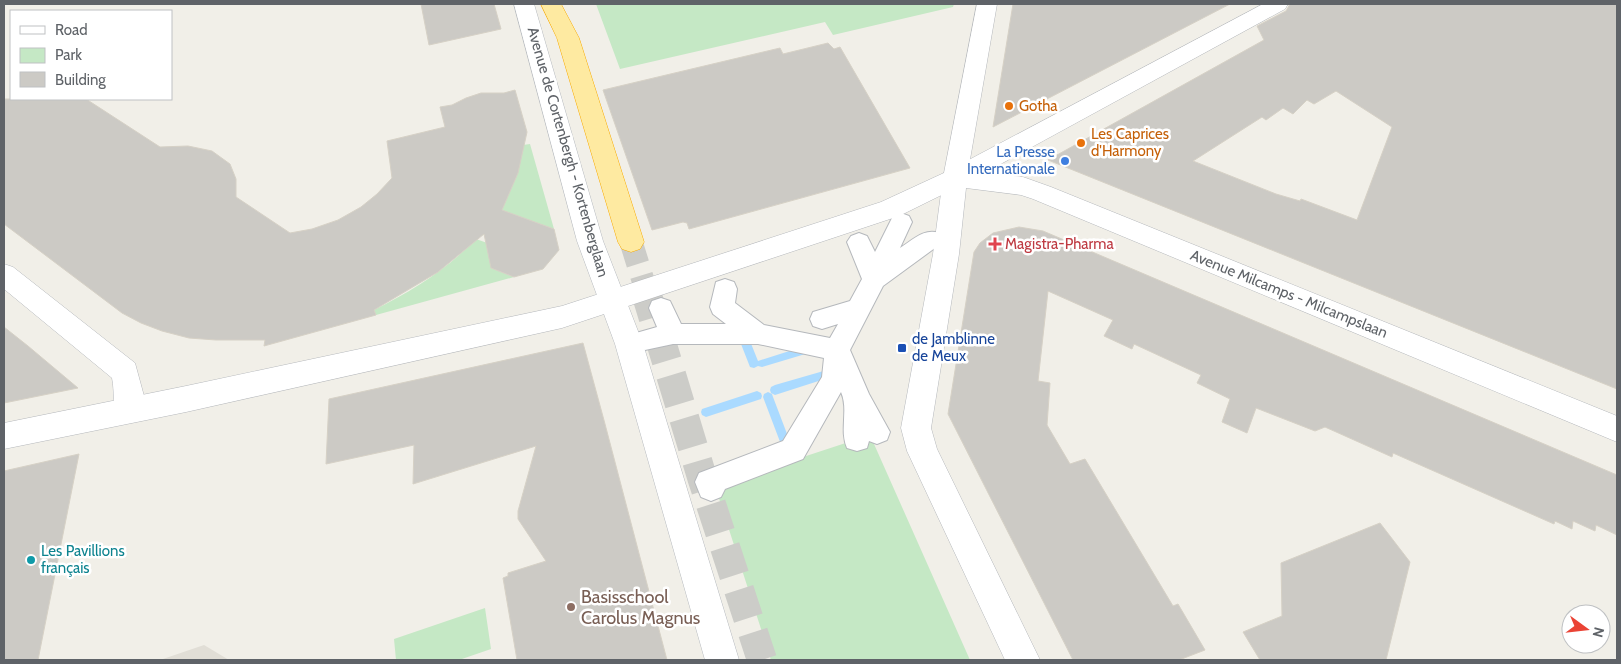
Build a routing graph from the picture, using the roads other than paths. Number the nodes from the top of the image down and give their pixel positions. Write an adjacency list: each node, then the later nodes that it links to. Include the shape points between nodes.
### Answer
1 (524, 4): 10 (street, Avenue de Cortenbergh - Kortenberglaan, via 590,241)
2 (551, 4): 6 (highway, via 568,38)
3 (987, 4): 5 (street)
4 (1278, 4): 5 (street)
5 (955, 178): 10 (street, via 890,209); 19 (street, Avenue Milcamps - Milcampslaan, via 1023,186 1042,193); 24 (street, via 946,254 916,428 922,451)
6 (630, 242)
7 (859, 242): 12 (street, via 874,279)
8 (4, 274): 18 (street, via 125,372 130,396)
9 (725, 289): 15 (street, via 722,307)
10 (612, 301): 18 (street, via 562,317); 23 (street, Avenue de Cortenbergh - Kortenberglaan, via 629,344)
11 (662, 308): 14 (street)
12 (859, 308): 13 (street); 17 (street)
13 (822, 319)
14 (674, 334): 15 (street); 16 (street)
15 (758, 334): 17 (street)
16 (645, 340)
17 (837, 350): 21 (street, via 858,400); 22 (street, via 835,378 793,450)
18 (128, 410): 20 (street)
19 (1617, 429)
20 (4, 436)
21 (867, 436)
22 (719, 482)
23 (722, 660)
24 (1023, 660)

